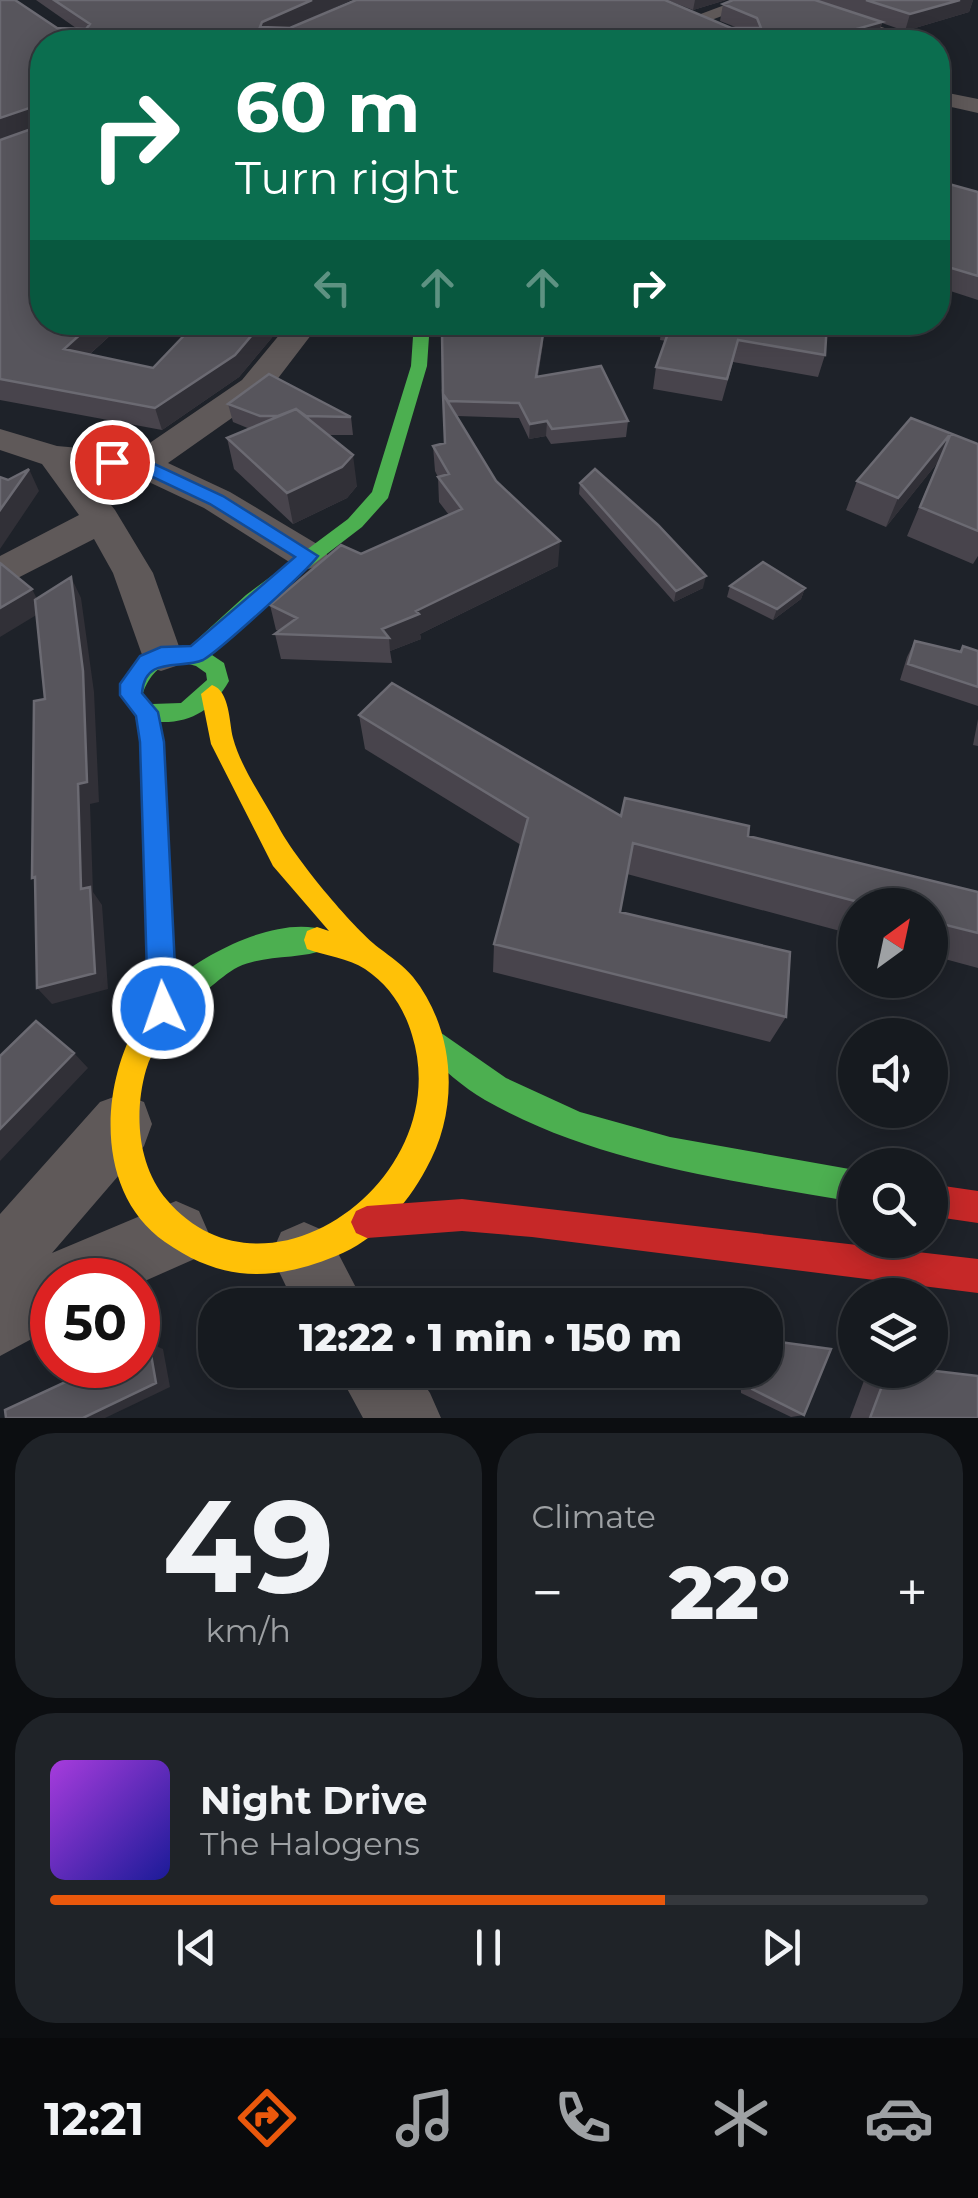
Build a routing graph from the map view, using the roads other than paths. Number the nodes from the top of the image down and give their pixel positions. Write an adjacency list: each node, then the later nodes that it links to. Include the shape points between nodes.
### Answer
1 (756, 0): 3 (street, via 683,17)
2 (783, 0): 4 (street)
3 (716, 30)
4 (878, 30)
5 (950, 100): 6 (street)
6 (978, 106)
7 (295, 335): 10 (street, via 254,386)
8 (421, 335): 12 (main road, via 419,366 381,494 356,523)
9 (19, 448): 10 (street); 11 (street)
10 (142, 465): 12 (street)
11 (102, 519): 13 (street); 14 (street)
12 (308, 556): 14 (main road)
13 (0, 573)
14 (179, 654): 15 (main road, via 216,669); 16 (main road, via 148,662 132,684 131,695)
15 (212, 694): 16 (main road, via 175,716); 17 (main road, via 223,744 282,858)
16 (146, 712): 18 (main road)
17 (368, 956): 18 (main road, via 317,940 261,944 207,968); 19 (main road, via 409,991)
18 (163, 1008): 20 (main road, via 131,1063)
19 (434, 1042): 21 (main road, via 498,1091 563,1120 668,1152); 24 (main road, via 436,1104 413,1168)
20 (122, 1124): 25 (main road, via 136,1186); 27 (street)
21 (838, 1183)
22 (948, 1203): 23 (main road)
23 (978, 1207)
24 (367, 1222): 28 (main road, via 462,1216 532,1222); 29 (main road)
25 (176, 1234): 26 (street); 29 (main road, via 236,1259)
26 (120, 1258)
27 (0, 1263)
28 (978, 1276)
29 (318, 1280)
30 (30, 1304): 31 (street)
31 (0, 1322)
32 (384, 1388): 33 (street)
33 (405, 1418)

